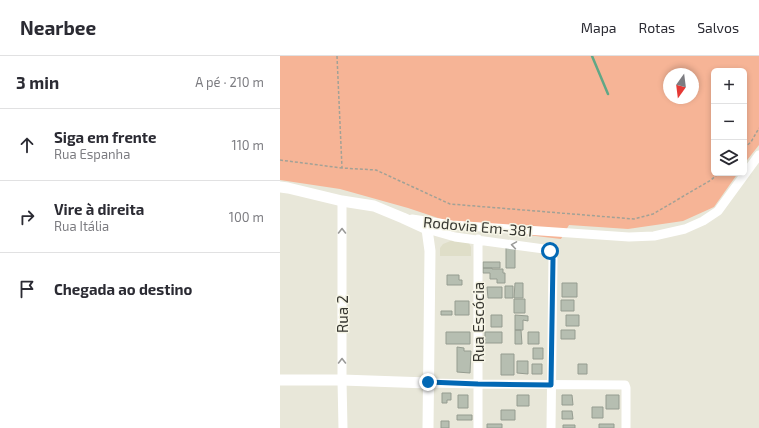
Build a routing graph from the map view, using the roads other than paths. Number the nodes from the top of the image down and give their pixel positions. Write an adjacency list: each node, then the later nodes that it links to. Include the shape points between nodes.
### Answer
1 (759, 155): 4 (street, Rodovia Em-381, via 718,211 686,229 654,236 629,237 452,225)
2 (280, 188): 3 (street, Rodovia Em-381)
3 (342, 200): 4 (street, Rodovia Em-381, via 374,206); 8 (street, Rua 2, one-way to 3)
4 (403, 218): 5 (street, Rodovia Em-381)
5 (427, 229): 6 (street, via 455,237); 9 (street, via 430,251)
6 (478, 239): 10 (street, Rua Escócia); 11 (street, one-way to 6, via 552,254 550,251)
7 (280, 380): 8 (street)
8 (342, 380): 9 (street); 12 (street, Rua 2)
9 (428, 382): 10 (street); 13 (street)
10 (478, 384): 11 (street); 14 (street, Rua Escócia)
11 (551, 385): 15 (street); 16 (street, via 625,385)
12 (343, 428)
13 (428, 428)
14 (478, 428)
15 (551, 428)
16 (626, 428)

